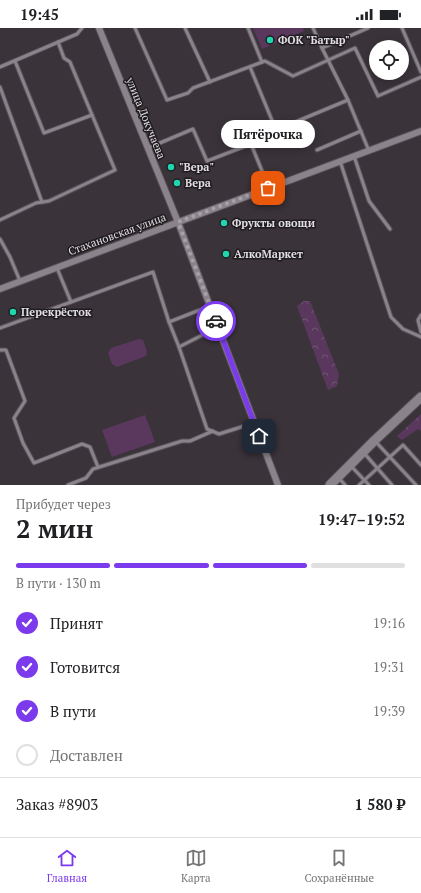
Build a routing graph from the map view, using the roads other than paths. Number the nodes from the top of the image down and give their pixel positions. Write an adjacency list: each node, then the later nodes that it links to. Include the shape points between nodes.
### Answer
1 (82, 28): 9 (lane, via 77,34)
2 (99, 28): 24 (street, улица Докучаева)
3 (135, 28): 18 (lane, via 167,100)
4 (185, 28): 18 (lane)
5 (248, 28): 13 (lane)
6 (313, 28): 10 (lane)
7 (368, 28): 10 (lane)
8 (402, 28): 16 (lane)
9 (58, 42): 12 (lane); 21 (lane, via 64,58 70,62)
10 (322, 48): 11 (lane)
11 (328, 60): 13 (lane, via 293,76 265,61); 17 (lane, via 355,48 378,96); 20 (lane)
12 (15, 61): 14 (lane); 21 (lane, via 44,133)
13 (262, 62): 15 (lane)
14 (0, 67)
15 (250, 67): 18 (lane); 20 (lane, via 276,130)
16 (421, 72)
17 (421, 77)
18 (210, 82)
19 (0, 87): 30 (lane)
20 (348, 100): 22 (lane)
21 (92, 115): 30 (lane, via 116,170)
22 (361, 131): 25 (lane); 26 (lane)
23 (421, 131): 26 (street, Стахановская улица)
24 (147, 148): 29 (lane, via 193,129 206,161 251,144); 32 (street, улица Докучаева)
25 (317, 150)
26 (369, 151): 27 (street, Стахановская улица)
27 (354, 156): 28 (street, Стахановская улица); 33 (lane, via 369,202)
28 (340, 161): 29 (street, Стахановская улица); 45 (lane, via 391,317 403,329)
29 (268, 188): 32 (street, Стахановская улица)
30 (42, 202): 31 (lane)
31 (0, 220)
32 (178, 222): 35 (street, Стахановская улица); 39 (street, улица Докучаева)
33 (390, 229)
34 (0, 239): 36 (lane)
35 (57, 267): 36 (street, Стахановская улица); 38 (lane)
36 (20, 281): 37 (street, Стахановская улица)
37 (0, 289)
38 (71, 302): 41 (lane, via 152,272); 43 (lane)
39 (210, 306): 41 (lane); 42 (street, улица Докучаева)
40 (421, 316): 44 (lane, via 418,320)
41 (169, 322): 46 (lane)
42 (218, 327): 46 (lane); 49 (street, улица Докучаева)
43 (0, 328)
44 (421, 332)
45 (421, 337)
46 (179, 347): 50 (lane, via 207,429)
47 (0, 350): 56 (lane, via 6,350 25,401 14,418 22,443 34,463 82,444 90,447)
48 (421, 398): 51 (main road)
49 (254, 423): 50 (lane, via 220,434); 61 (street, улица Докучаева)
50 (214, 431): 56 (lane, via 190,441 182,441)
51 (375, 440): 52 (main road); 53 (lane)
52 (363, 452): 54 (main road); 57 (lane)
53 (390, 457): 55 (lane, via 403,445); 57 (lane); 67 (lane)
54 (350, 465): 58 (main road); 59 (lane)
55 (421, 465)
56 (98, 468): 60 (lane, via 93,469 86,478)
57 (377, 469): 59 (lane); 66 (lane)
58 (338, 477): 62 (main road); 63 (lane)
59 (364, 480): 64 (lane); 65 (lane)
60 (68, 485)
61 (278, 485)
62 (330, 485)
63 (345, 485)
64 (359, 485)
65 (369, 485)
66 (392, 485)
67 (416, 485)

